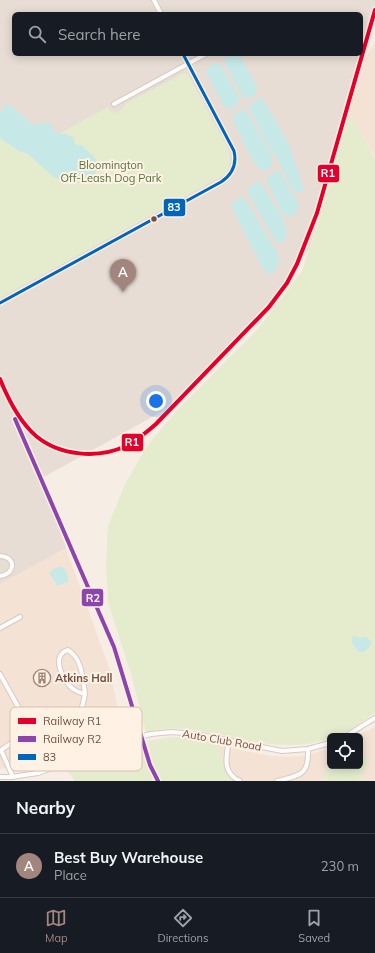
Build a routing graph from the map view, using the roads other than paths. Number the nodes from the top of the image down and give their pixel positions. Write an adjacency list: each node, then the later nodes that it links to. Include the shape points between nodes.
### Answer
1 (154, 0): 2 (street)
2 (160, 12)
3 (184, 56): 5 (street)
4 (202, 56): 5 (street)
5 (188, 64): 6 (street); 7 (street, via 232,145 236,157 231,174)
6 (114, 104)
7 (0, 303)
8 (0, 556): 9 (street, via 8,557 13,564 10,572)
9 (0, 576)
10 (20, 617): 11 (street)
11 (0, 628)
12 (0, 674): 14 (street)
13 (85, 694): 13 (street, via 73,690 62,675 59,660 63,651 68,650 77,659); 15 (street)
14 (18, 707)
15 (82, 707)
16 (375, 718): 17 (street)
17 (351, 733)
18 (142, 736): 19 (street, Auto Club Road, via 172,732)
19 (228, 741): 22 (street, Auto Club Road, via 282,751); 28 (street, via 227,768 232,777)
20 (10, 744): 23 (street, via 1,750)
21 (327, 744): 22 (street, Auto Club Road)
22 (308, 749): 29 (street, via 309,762 305,770)
23 (10, 770)
24 (10, 771): 27 (street)
25 (44, 771): 27 (street, Auto Club Road)
26 (0, 777): 27 (street, Auto Club Road)
27 (13, 777)
28 (240, 781)
29 (278, 781)

